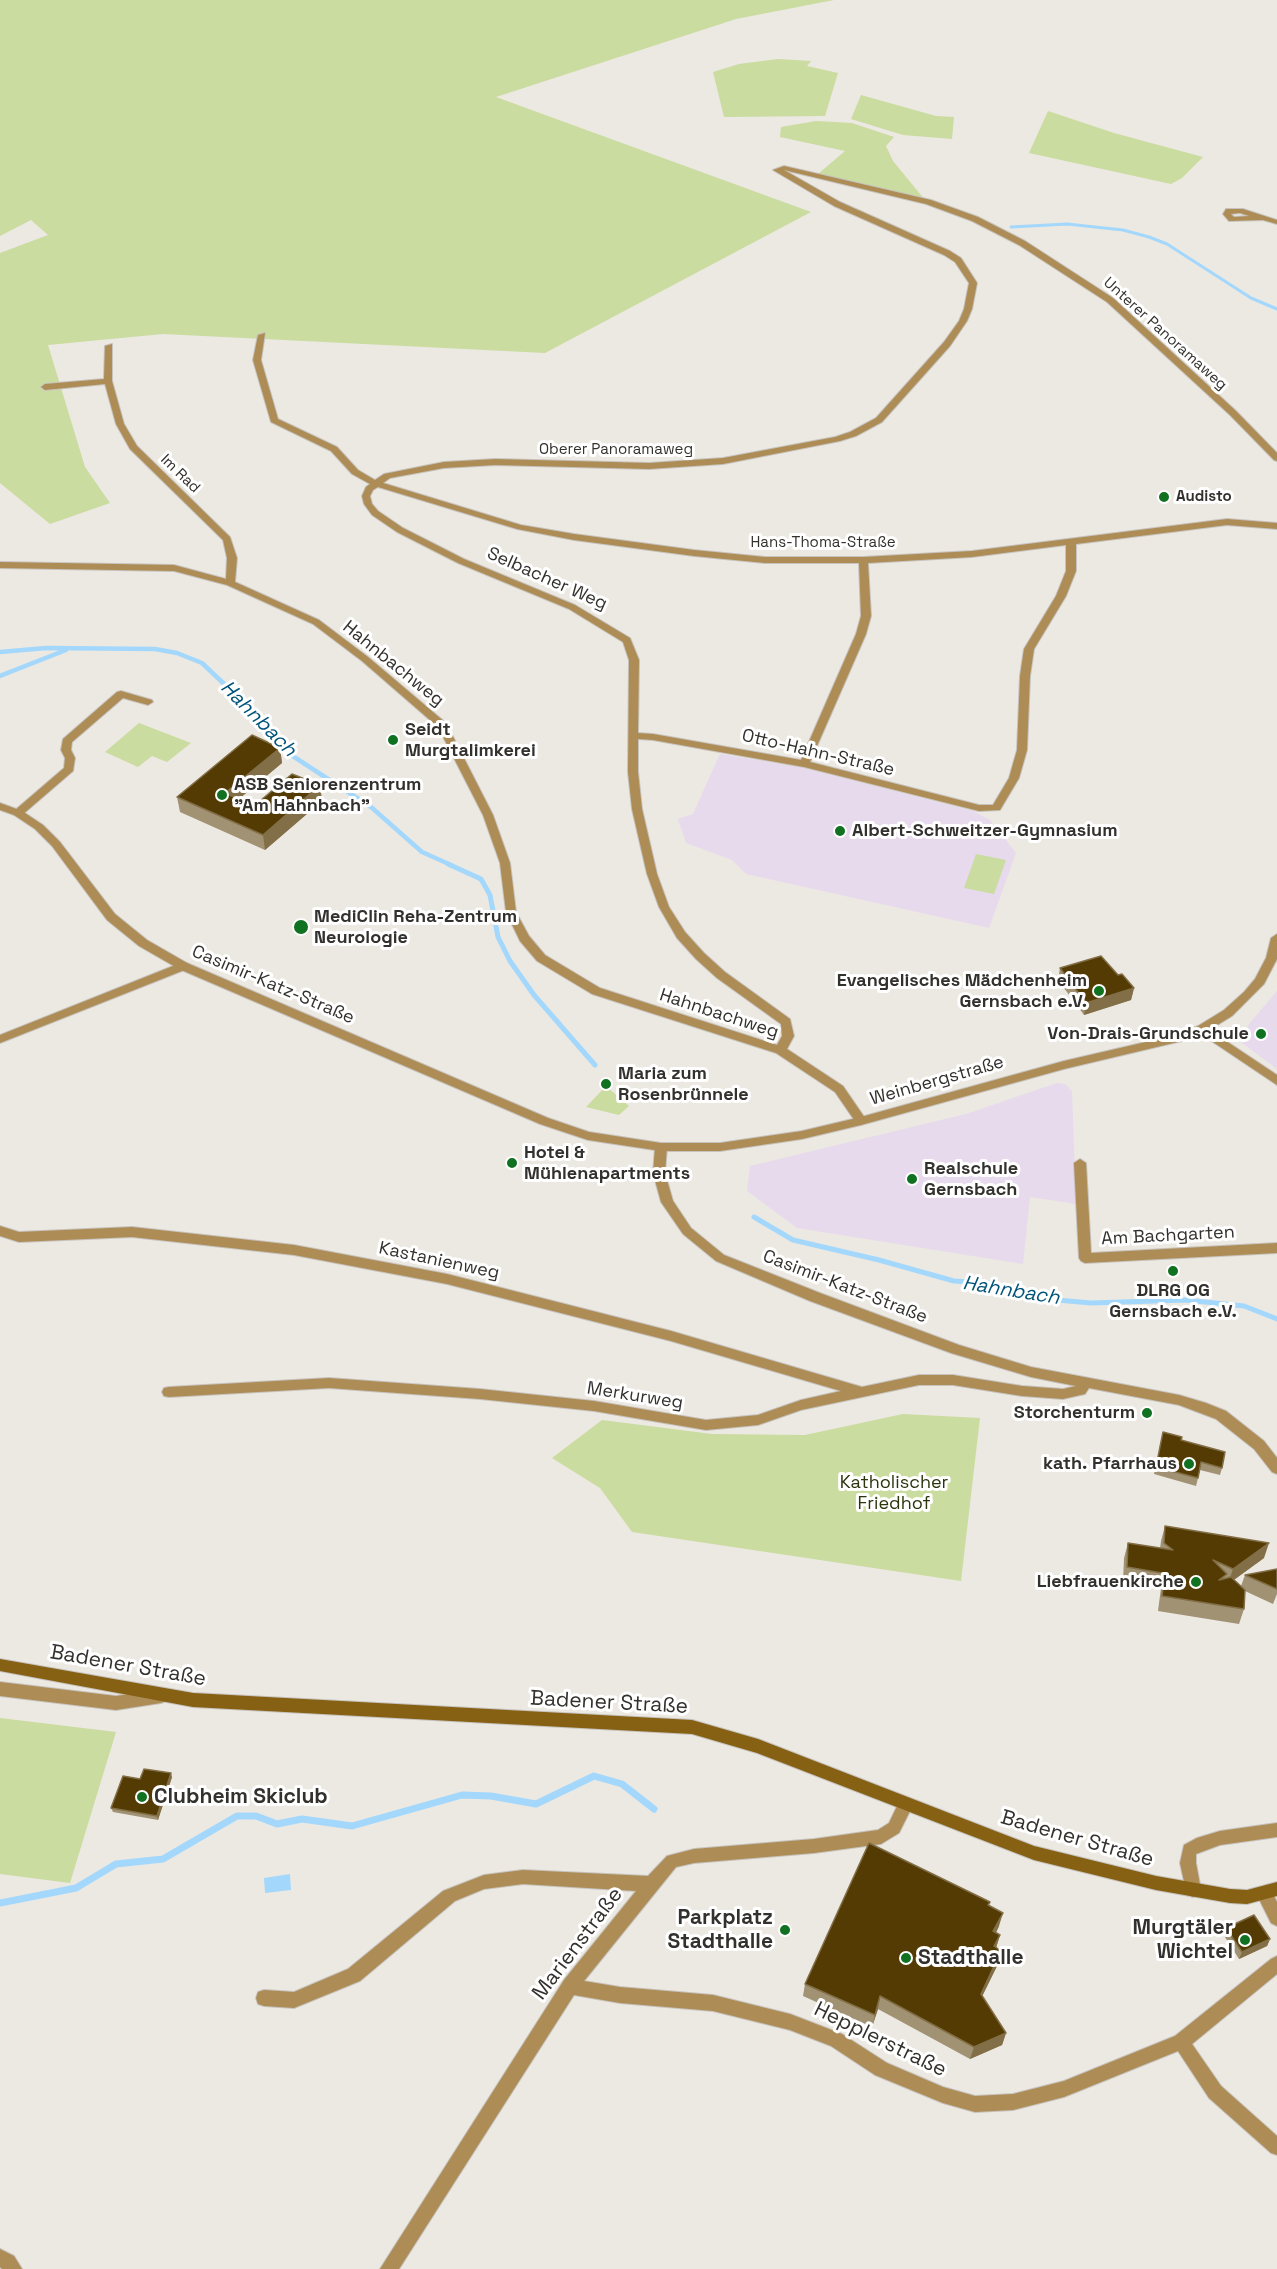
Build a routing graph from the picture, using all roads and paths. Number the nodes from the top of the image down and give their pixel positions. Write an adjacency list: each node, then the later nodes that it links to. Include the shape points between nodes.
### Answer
1 (784, 168): 8 (street, Unterer Panoramaweg, via 928,202 975,219 1022,243 1110,300); 9 (street, Oberer Panoramaweg, via 777,170 837,204 947,253 973,283 963,321 879,420 837,439 723,461 649,466 495,462 444,465 400,472)
2 (1262, 218): 3 (street)
3 (1277, 222)
4 (262, 335): 9 (street, via 257,360 274,420 334,449 354,471)
5 (109, 346): 6 (street, Im Rad)
6 (108, 381): 7 (street); 14 (street, Im Rad, via 120,424 133,447 227,539 232,558)
7 (45, 387)
8 (1277, 458)
9 (374, 483): 12 (street, Hans-Thoma-Straße, via 520,527 597,541 765,560); 16 (street, Selbacher Weg, via 366,496 368,504 400,530 461,561 572,607 627,640 634,660)
10 (1277, 526): 11 (street, Hans-Thoma-Straße, via 1227,522)
11 (1071, 543): 12 (street, Hans-Thoma-Straße); 17 (street, Otto-Hahn-Straße, via 1071,571 1061,596 1029,649 1022,750 1014,778 996,808 980,808)
12 (863, 560): 17 (street, via 866,616 861,634)
13 (0, 565): 14 (street, Hahnbachweg, via 174,568)
14 (231, 583): 24 (street, Hahnbachweg, via 316,622 442,725 488,815 505,863 511,912 524,938 541,958 596,991)
15 (148, 702): 19 (street, via 121,694 67,741 69,769)
16 (633, 736): 17 (street, Otto-Hahn-Straße); 24 (street, Selbacher Weg, via 637,809 664,907 700,956 786,1022 788,1036)
17 (804, 764)
18 (0, 806): 19 (street, Casimir-Katz-Straße)
19 (18, 813): 21 (street, Casimir-Katz-Straße, via 56,844 111,917 143,943)
20 (1277, 938): 22 (street, Weinbergstraße, via 1260,981 1228,1013)
21 (183, 966): 23 (street); 27 (street, Casimir-Katz-Straße)
22 (1202, 1029): 25 (street); 26 (street, Weinbergstraße)
23 (0, 1039)
24 (780, 1050): 26 (street, Hahnbachweg, via 839,1089)
25 (1277, 1081)
26 (861, 1121): 28 (street, Weinbergstraße, via 765,1142)
27 (558, 1126): 28 (street, Weinbergstraße, via 588,1136)
28 (661, 1147): 32 (street, Casimir-Katz-Straße, via 659,1173 667,1202 687,1231 720,1258 956,1349 1031,1372)
29 (1080, 1162): 31 (street, Am Bachgarten, via 1085,1258)
30 (0, 1230): 34 (street, Kastanienweg, via 19,1237 132,1232 294,1250 447,1279 671,1336)
31 (1277, 1248)
32 (1086, 1382): 34 (street, Merkurweg, via 1080,1390 1063,1394 953,1380 919,1380); 35 (street, Casimir-Katz-Straße, via 1179,1400 1221,1415 1259,1445)
33 (170, 1392): 34 (street, Merkurweg, via 329,1383 594,1406 706,1425 758,1420 801,1405)
34 (860, 1392)
35 (1277, 1468)
36 (0, 1665): 38 (main road, Badener Straße)
37 (0, 1689): 38 (street, via 116,1703)
38 (162, 1696): 39 (main road, Badener Straße, via 246,1705 692,1727 743,1741)
39 (905, 1805): 41 (street, Marienstraße, via 894,1828 881,1837 682,1858 665,1868); 42 (main road, Badener Straße, via 1035,1853)
40 (1277, 1830): 42 (street, via 1220,1839 1189,1850)
41 (651, 1884): 46 (street, Marienstraße); 47 (street, via 523,1877 484,1882 449,1896 354,1975 294,2000)
42 (1193, 1890): 43 (main road, Badener Straße, via 1247,1897)
43 (1270, 1891): 44 (street)
44 (1277, 1918)
45 (1277, 1964): 48 (street, Hepplerstraße)
46 (570, 1986): 48 (street, Hepplerstraße, via 620,1995 713,2003 790,2022 836,2040 881,2069 975,2104 1013,2102 1064,2088); 52 (street, Marienstraße)
47 (264, 1998)
48 (1181, 2042): 49 (street, via 1215,2092)
49 (1277, 2148)
50 (0, 2258): 51 (street)
51 (13, 2269)
52 (389, 2269)

